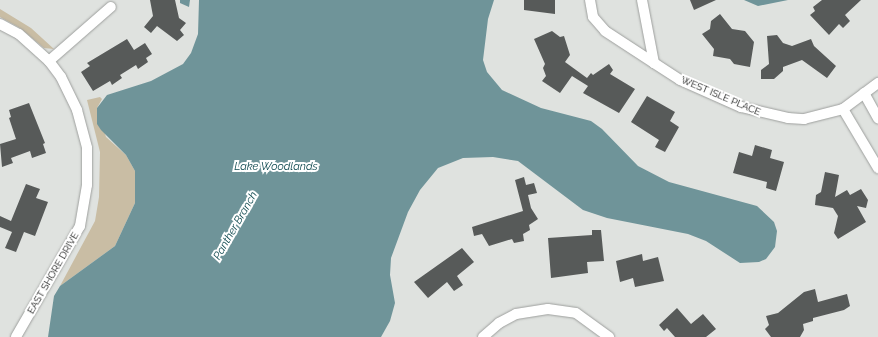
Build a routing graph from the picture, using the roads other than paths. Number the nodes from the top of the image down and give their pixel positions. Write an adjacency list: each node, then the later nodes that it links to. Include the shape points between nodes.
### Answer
1 (590, 0): 6 (street, WEST ISLE PLACE, via 593,17 605,31)
2 (642, 0): 6 (street)
3 (111, 7): 5 (street)
4 (0, 24): 5 (street, EAST SHORE DRIVE, via 19,34)
5 (49, 61): 12 (street, EAST SHORE DRIVE, via 61,77 77,110 87,148 87,185 80,226)
6 (654, 63): 9 (street, WEST ISLE PLACE, via 680,80 765,115 804,119)
7 (878, 83): 8 (street, WEST ISLE PLACE)
8 (864, 93): 9 (street, WEST ISLE PLACE); 10 (street)
9 (843, 109): 11 (street)
10 (878, 118)
11 (878, 168)
12 (16, 337)
13 (483, 337): 14 (street, via 516,314 548,309 576,313)
14 (609, 337)

